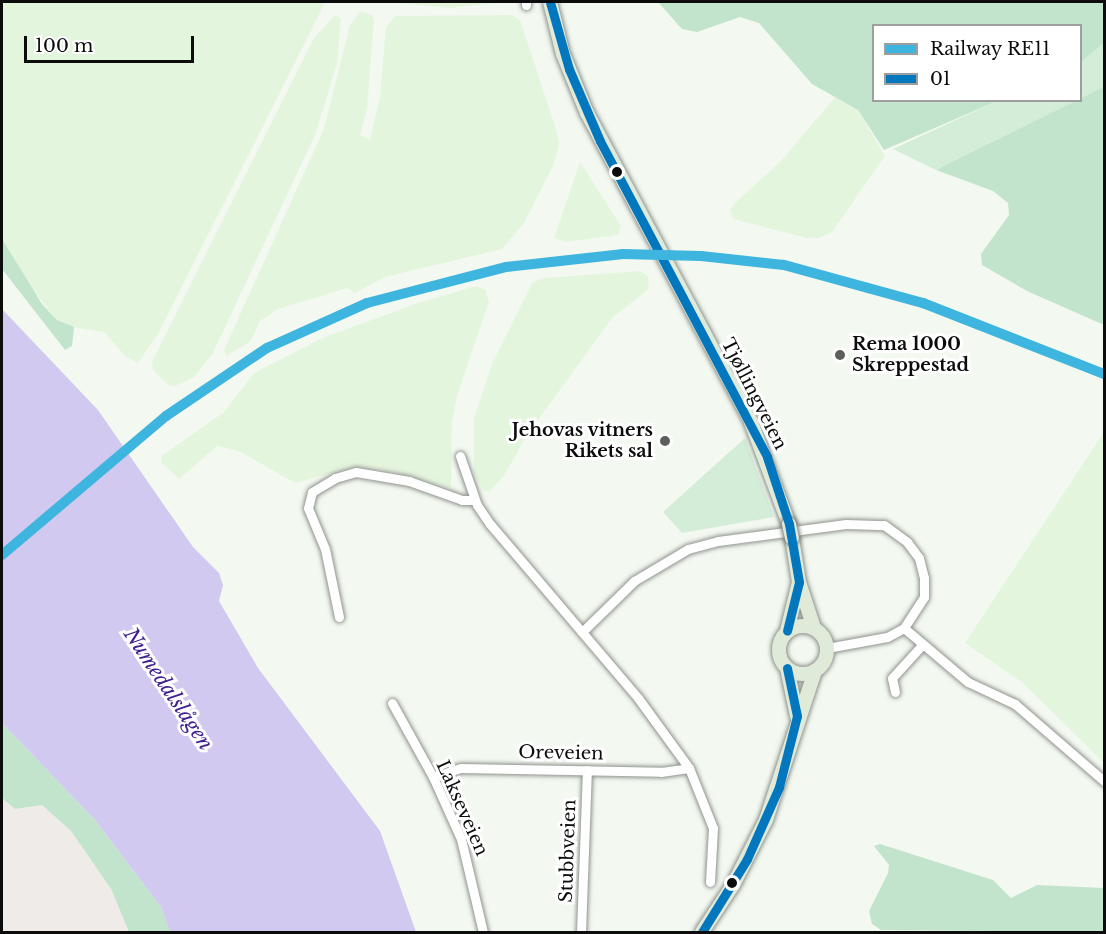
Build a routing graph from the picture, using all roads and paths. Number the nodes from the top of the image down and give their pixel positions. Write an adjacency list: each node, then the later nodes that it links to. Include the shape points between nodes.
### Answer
1 (550, 2): 4 (main road, Tjøllingveien, via 575,87 759,440 790,531)
2 (460, 456): 3 (street)
3 (474, 500): 5 (street, via 462,500 398,478 356,472 335,477 312,492 308,508 325,549); 9 (street)
4 (799, 582): 6 (main road, Tjøllingveien); 8 (main road, Tjøllingveien)
5 (339, 617)
6 (814, 628): 8 (main road, via 802,626); 11 (main road, via 823,636)
7 (904, 628): 9 (street, via 924,597 922,568 912,547 896,532 868,522 718,541 688,549 634,581); 10 (street); 11 (street, via 887,638)
8 (787, 631): 12 (main road, via 779,651)
9 (582, 632): 17 (street, via 664,730)
10 (922, 645): 14 (street, via 892,678); 20 (street, via 968,682 1015,704)
11 (827, 648): 13 (main road, via 825,661)
12 (787, 668): 13 (main road, via 801,674); 16 (main road)
13 (815, 671): 16 (main road)
14 (896, 692)
15 (392, 703): 19 (street, Lakseveien)
16 (797, 716): 24 (main road, via 788,757 766,820 733,885)
17 (689, 768): 18 (street, Oreveien, via 661,772); 21 (street, via 713,828)
18 (587, 770): 19 (street, Oreveien, via 461,768); 23 (street, Stubbveien)
19 (433, 777): 22 (street, Lakseveien, via 467,856)
20 (1104, 781)
21 (710, 882)
22 (483, 933)
23 (581, 933)
24 (702, 933)

